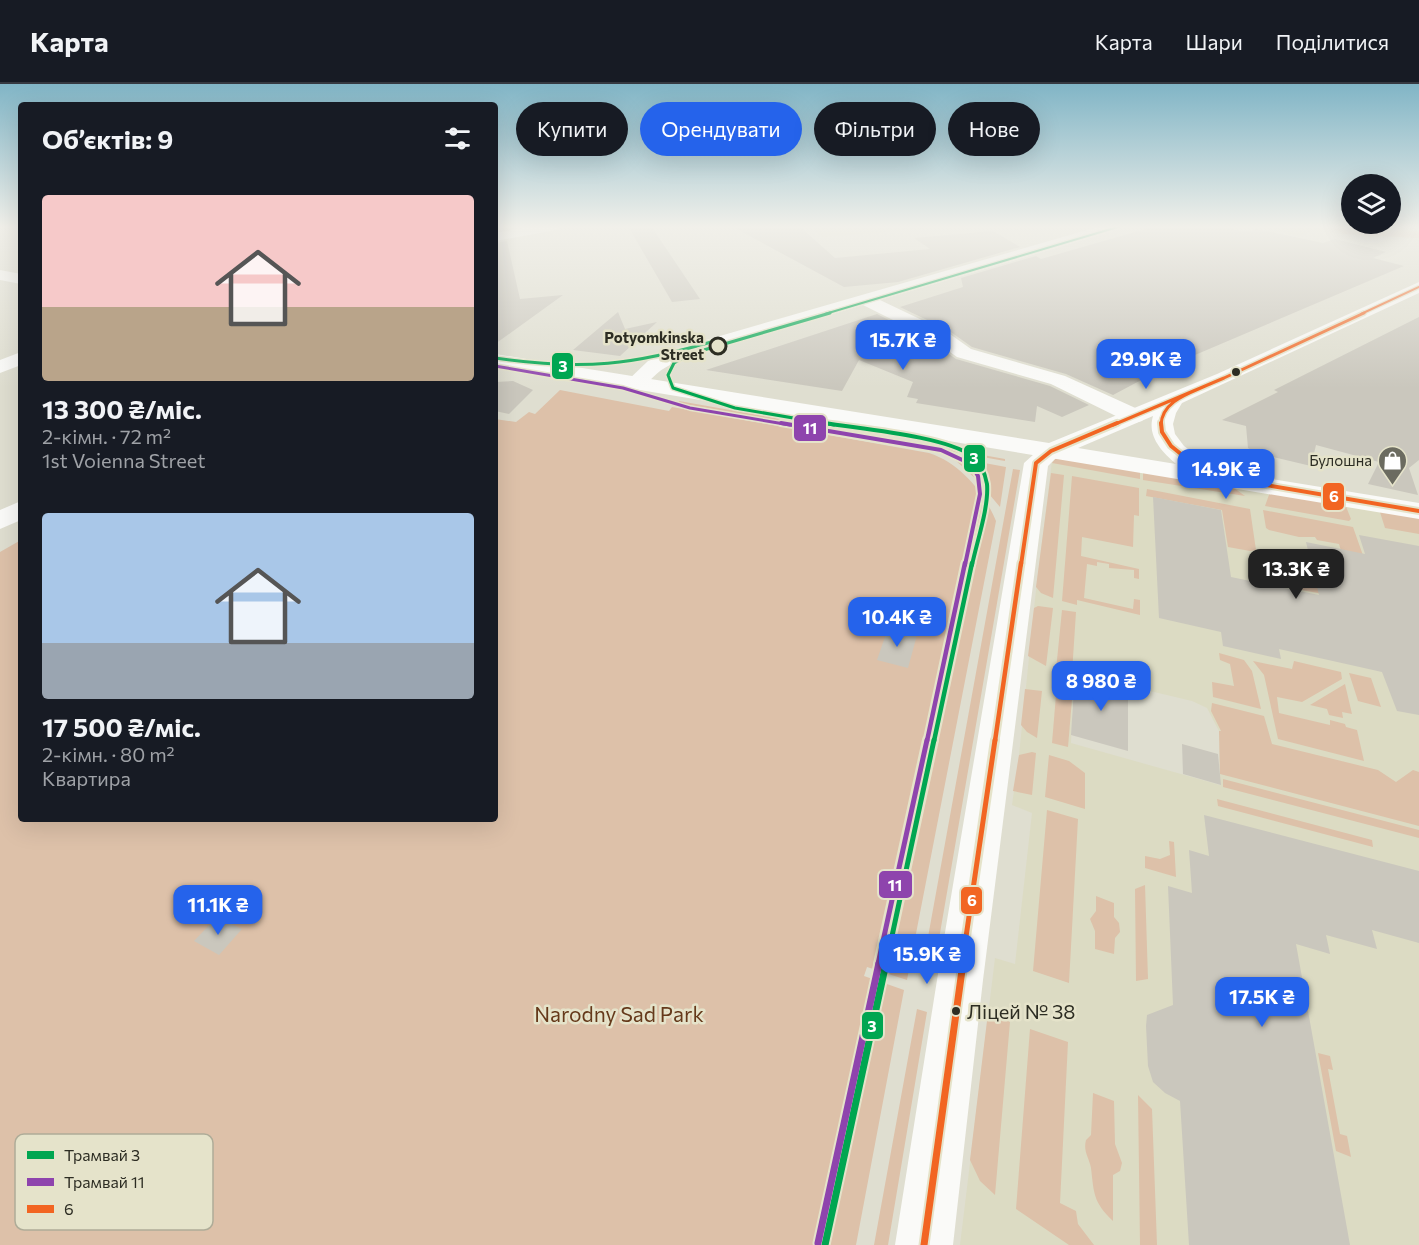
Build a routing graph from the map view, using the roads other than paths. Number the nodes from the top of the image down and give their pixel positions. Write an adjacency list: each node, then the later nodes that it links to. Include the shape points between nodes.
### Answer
1 (929, 280): 3 (street)
2 (1419, 288): 8 (street)
3 (864, 299): 7 (street, via 675,355 655,365); 9 (street, via 940,336 964,353 1058,380)
4 (18, 359): 6 (street)
5 (498, 360): 7 (street)
6 (0, 367)
7 (636, 382): 10 (street)
8 (1173, 401): 9 (street); 11 (street, via 1162,416 1162,432 1179,454)
9 (1134, 416): 10 (street)
10 (1051, 451): 11 (street); 15 (street, via 1036,463)
11 (1207, 475): 13 (street)
12 (18, 511): 14 (street)
13 (1419, 511)
14 (0, 521)
15 (924, 1245)

